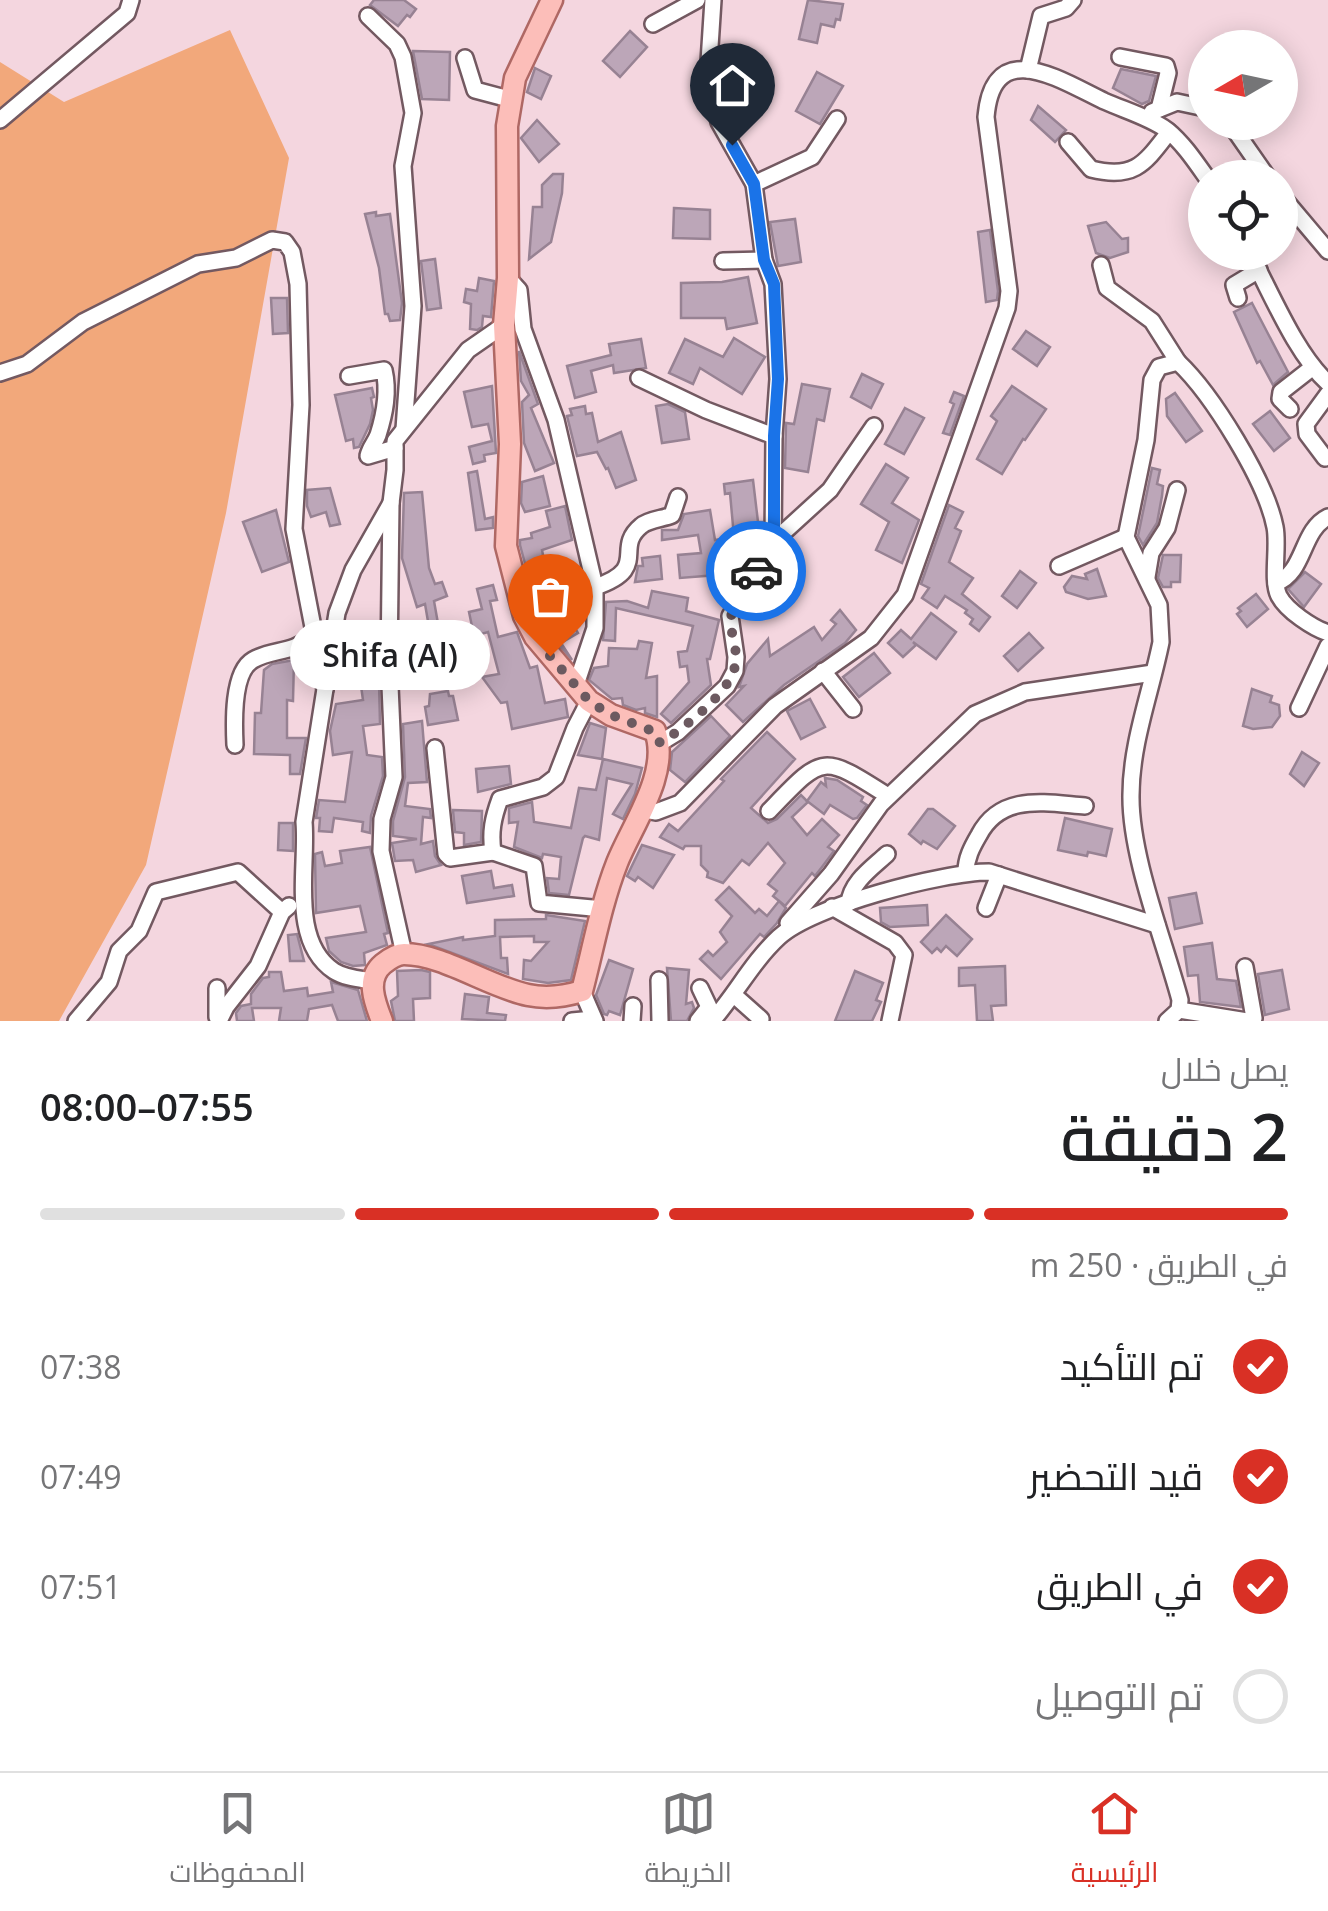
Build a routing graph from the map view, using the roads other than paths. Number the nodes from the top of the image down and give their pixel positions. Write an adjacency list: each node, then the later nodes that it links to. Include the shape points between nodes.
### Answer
1 (131, 0): 16 (street, via 127,13)
2 (552, 0): 11 (main road)
3 (698, 0): 7 (street)
4 (713, 0): 20 (street, via 709,62 715,105)
5 (1073, 0): 10 (street, via 1041,16)
6 (368, 16): 39 (street, via 397,44 413,113 403,166 413,306)
7 (653, 24)
8 (465, 58): 11 (street, via 475,90)
9 (1120, 58): 13 (street, via 1166,66)
10 (1028, 70): 14 (street); 58 (street, via 1003,74 987,105 1009,291 998,340 905,595 872,638)
11 (510, 99): 27 (main road)
12 (1188, 104): 13 (street)
13 (1159, 109): 14 (street)
14 (1139, 117): 17 (street)
15 (837, 119): 20 (street, via 812,156)
16 (0, 120)
17 (1169, 132): 18 (street, via 1143,165 1122,172 1092,170); 19 (street)
18 (1068, 142)
19 (1192, 160)
20 (754, 184): 24 (street)
21 (1298, 215): 22 (street)
22 (1328, 251)
23 (723, 260): 24 (street)
24 (764, 260): 40 (street, via 774,284)
25 (1100, 265): 30 (street, via 1108,288 1152,321)
26 (1259, 270): 28 (street, via 1234,286); 31 (street)
27 (508, 278): 29 (main road); 54 (street, via 520,290 524,329 556,420)
28 (1238, 298)
29 (504, 325): 39 (street, via 468,350); 61 (main road, via 509,566 534,638)
30 (1178, 362): 48 (street, via 1159,367 1152,380); 53 (street, via 1265,492 1276,535)
31 (1313, 367): 35 (street); 37 (street, via 1281,392)
32 (0, 373): 56 (street, via 27,364 83,322 198,264 236,258 272,240 285,242 299,298 294,528)
33 (349, 376): 41 (street, via 384,370 385,408 368,456)
34 (639, 378): 40 (street)
35 (1328, 383)
36 (1328, 394): 42 (street, via 1306,424)
37 (1290, 409)
38 (874, 426): 49 (street, via 830,490)
39 (404, 429): 41 (street)
40 (774, 436): 49 (street)
41 (395, 448): 45 (street)
42 (1325, 458)
43 (1177, 490): 52 (street)
44 (678, 497): 54 (street, via 672,515 637,529 622,575)
45 (391, 503): 60 (street, via 344,591); 83 (street, via 394,777 381,851)
46 (1328, 517): 51 (street, via 1318,522)
47 (1328, 526): 51 (street)
48 (1126, 537): 50 (street); 52 (street)
49 (774, 542): 64 (street, via 730,616 736,658 727,686)
50 (1059, 566)
51 (1294, 568): 53 (street)
52 (1147, 577): 59 (street, via 1162,622)
53 (1276, 583): 55 (street, via 1288,606)
54 (595, 587): 61 (street)
55 (1328, 633)
56 (313, 636): 60 (street); 65 (street, via 297,649 254,659 244,668)
57 (1328, 646): 62 (street)
58 (824, 671): 63 (street); 69 (street, via 775,706 680,803)
59 (1153, 673): 67 (street, via 1004,699 960,726); 81 (street, via 1130,798)
60 (325, 689): 75 (street, via 304,822)
61 (582, 693): 64 (main road, via 611,715 655,732); 71 (street, via 556,777 500,799 492,824)
62 (1299, 708)
63 (854, 709)
64 (660, 743): 69 (main road)
65 (235, 745)
66 (435, 748): 71 (street, via 446,854)
67 (888, 796): 70 (street, via 825,765 807,772); 82 (street)
68 (1086, 806): 73 (street, via 1036,802 998,810 966,860)
69 (645, 810): 78 (main road, via 617,862)
70 (768, 811)
71 (494, 852): 78 (street, via 534,866 539,903)
72 (887, 854): 76 (street, via 850,892)
73 (966, 872): 74 (street); 76 (street)
74 (1000, 874): 79 (street); 81 (street)
75 (301, 898): 80 (street); 86 (street, via 311,940 332,970)
76 (849, 903): 77 (street)
77 (832, 907): 82 (street); 102 (street, via 896,943 904,955)
78 (603, 908): 89 (main road)
79 (986, 908)
80 (282, 912): 95 (street, via 238,872 156,892 139,931 118,951 109,982); 96 (street, via 258,966)
81 (1158, 925): 91 (street, via 1180,1000)
82 (780, 936): 90 (street)
83 (404, 954): 86 (main road, via 385,962); 89 (main road, via 524,994 545,998)
84 (1246, 967): 103 (street, via 1254,1018)
85 (659, 980): 99 (street)
86 (372, 981): 97 (main road)
87 (218, 988): 96 (street)
88 (700, 988): 100 (street, via 709,1006)
89 (582, 991): 93 (street)
90 (734, 995): 92 (street); 101 (street)
91 (1173, 1016): 94 (street)
92 (761, 1019)
93 (594, 1020): 98 (street)
94 (1235, 1020): 103 (street)
95 (76, 1021)
96 (218, 1021)
97 (382, 1021)
98 (572, 1021)
99 (660, 1021)
100 (698, 1021)
101 (712, 1021)
102 (890, 1021)
103 (1249, 1021)

